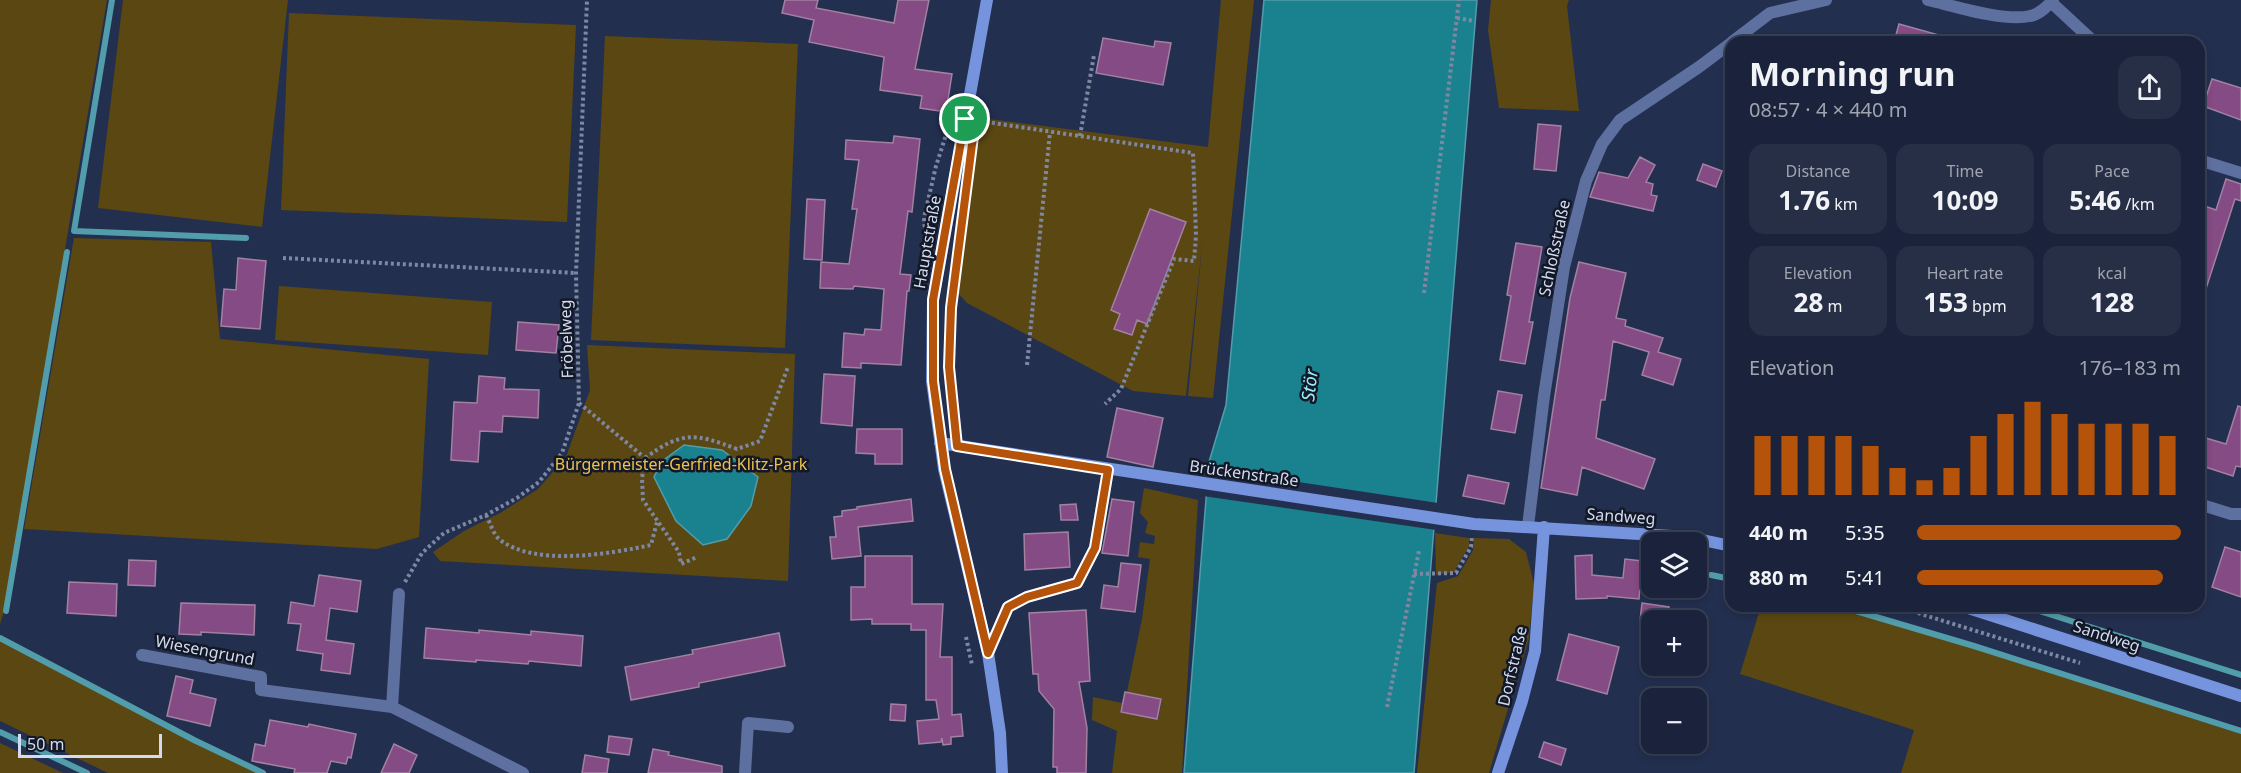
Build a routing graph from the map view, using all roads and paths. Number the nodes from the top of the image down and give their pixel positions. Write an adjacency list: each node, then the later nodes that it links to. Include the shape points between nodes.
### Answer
1 (587, 0): 19 (path, Fröbelweg)
2 (987, 0): 13 (street, Hauptstraße)
3 (1459, 0): 7 (path)
4 (1826, 0): 9 (street, Schloßstraße, via 1770,13)
5 (1928, 0): 6 (street, via 2016,17 2032,16)
6 (2052, 1): 10 (street)
7 (1457, 18): 8 (path); 21 (path)
8 (1475, 21)
9 (1739, 36)
10 (2088, 36)
11 (1725, 47): 37 (street, Schloßstraße, via 1620,120 1602,144 1586,181 1564,267)
12 (1094, 55): 15 (path)
13 (965, 119): 14 (path); 29 (street, Hauptstraße, via 933,300 933,381)
14 (1050, 132): 15 (path); 23 (path)
15 (1080, 136): 27 (path, via 1193,153 1194,261 1174,259 1121,389)
16 (2205, 162): 17 (street)
17 (2241, 173)
18 (283, 258): 19 (path)
19 (576, 273): 26 (path, Fröbelweg)
20 (955, 273): 22 (path)
21 (1424, 293)
22 (950, 332)
23 (1026, 365)
24 (788, 367): 30 (path, via 760,441 737,449 688,436 663,445)
25 (949, 367): 28 (path)
26 (579, 403): 30 (path); 34 (path, Fröbelweg, via 562,453 539,482)
27 (1105, 404)
28 (954, 412)
29 (940, 443): 31 (street, Brückenstraße); 46 (street, Hauptstraße)
30 (645, 458): 35 (path, via 643,500)
31 (1108, 470): 36 (street, Brückenstraße); 46 (street, via 1095,548 1077,583 1027,597 1008,607)
32 (2205, 506): 33 (street)
33 (2241, 514)
34 (486, 515): 35 (path, via 497,538 521,552 575,556 651,545); 43 (path, Fröbelweg, via 444,533 422,553)
35 (657, 521): 41 (path, via 679,552 681,564)
36 (1468, 523): 37 (street, Brückenstraße); 42 (path, via 1471,547 1456,573)
37 (1528, 526): 38 (street, Brückenstraße)
38 (1544, 527): 39 (street, Sandweg, via 1688,537); 56 (street, Dorfstraße, via 1535,651)
39 (1725, 545)
40 (1419, 551): 42 (path)
41 (697, 557)
42 (1414, 574): 51 (path)
43 (399, 594): 50 (street)
44 (1915, 612): 48 (path)
45 (1981, 612): 49 (street, Sandweg)
46 (988, 653): 55 (street, Hauptstraße)
47 (142, 655): 50 (street, Wiesengrund, via 261,677 261,690)
48 (2091, 666)
49 (2241, 696)
50 (392, 707): 53 (street, Wiesengrund)
51 (1387, 707)
52 (788, 727): 54 (street, via 748,723)
53 (523, 773)
54 (745, 773)
55 (1002, 773)
56 (1498, 773)

